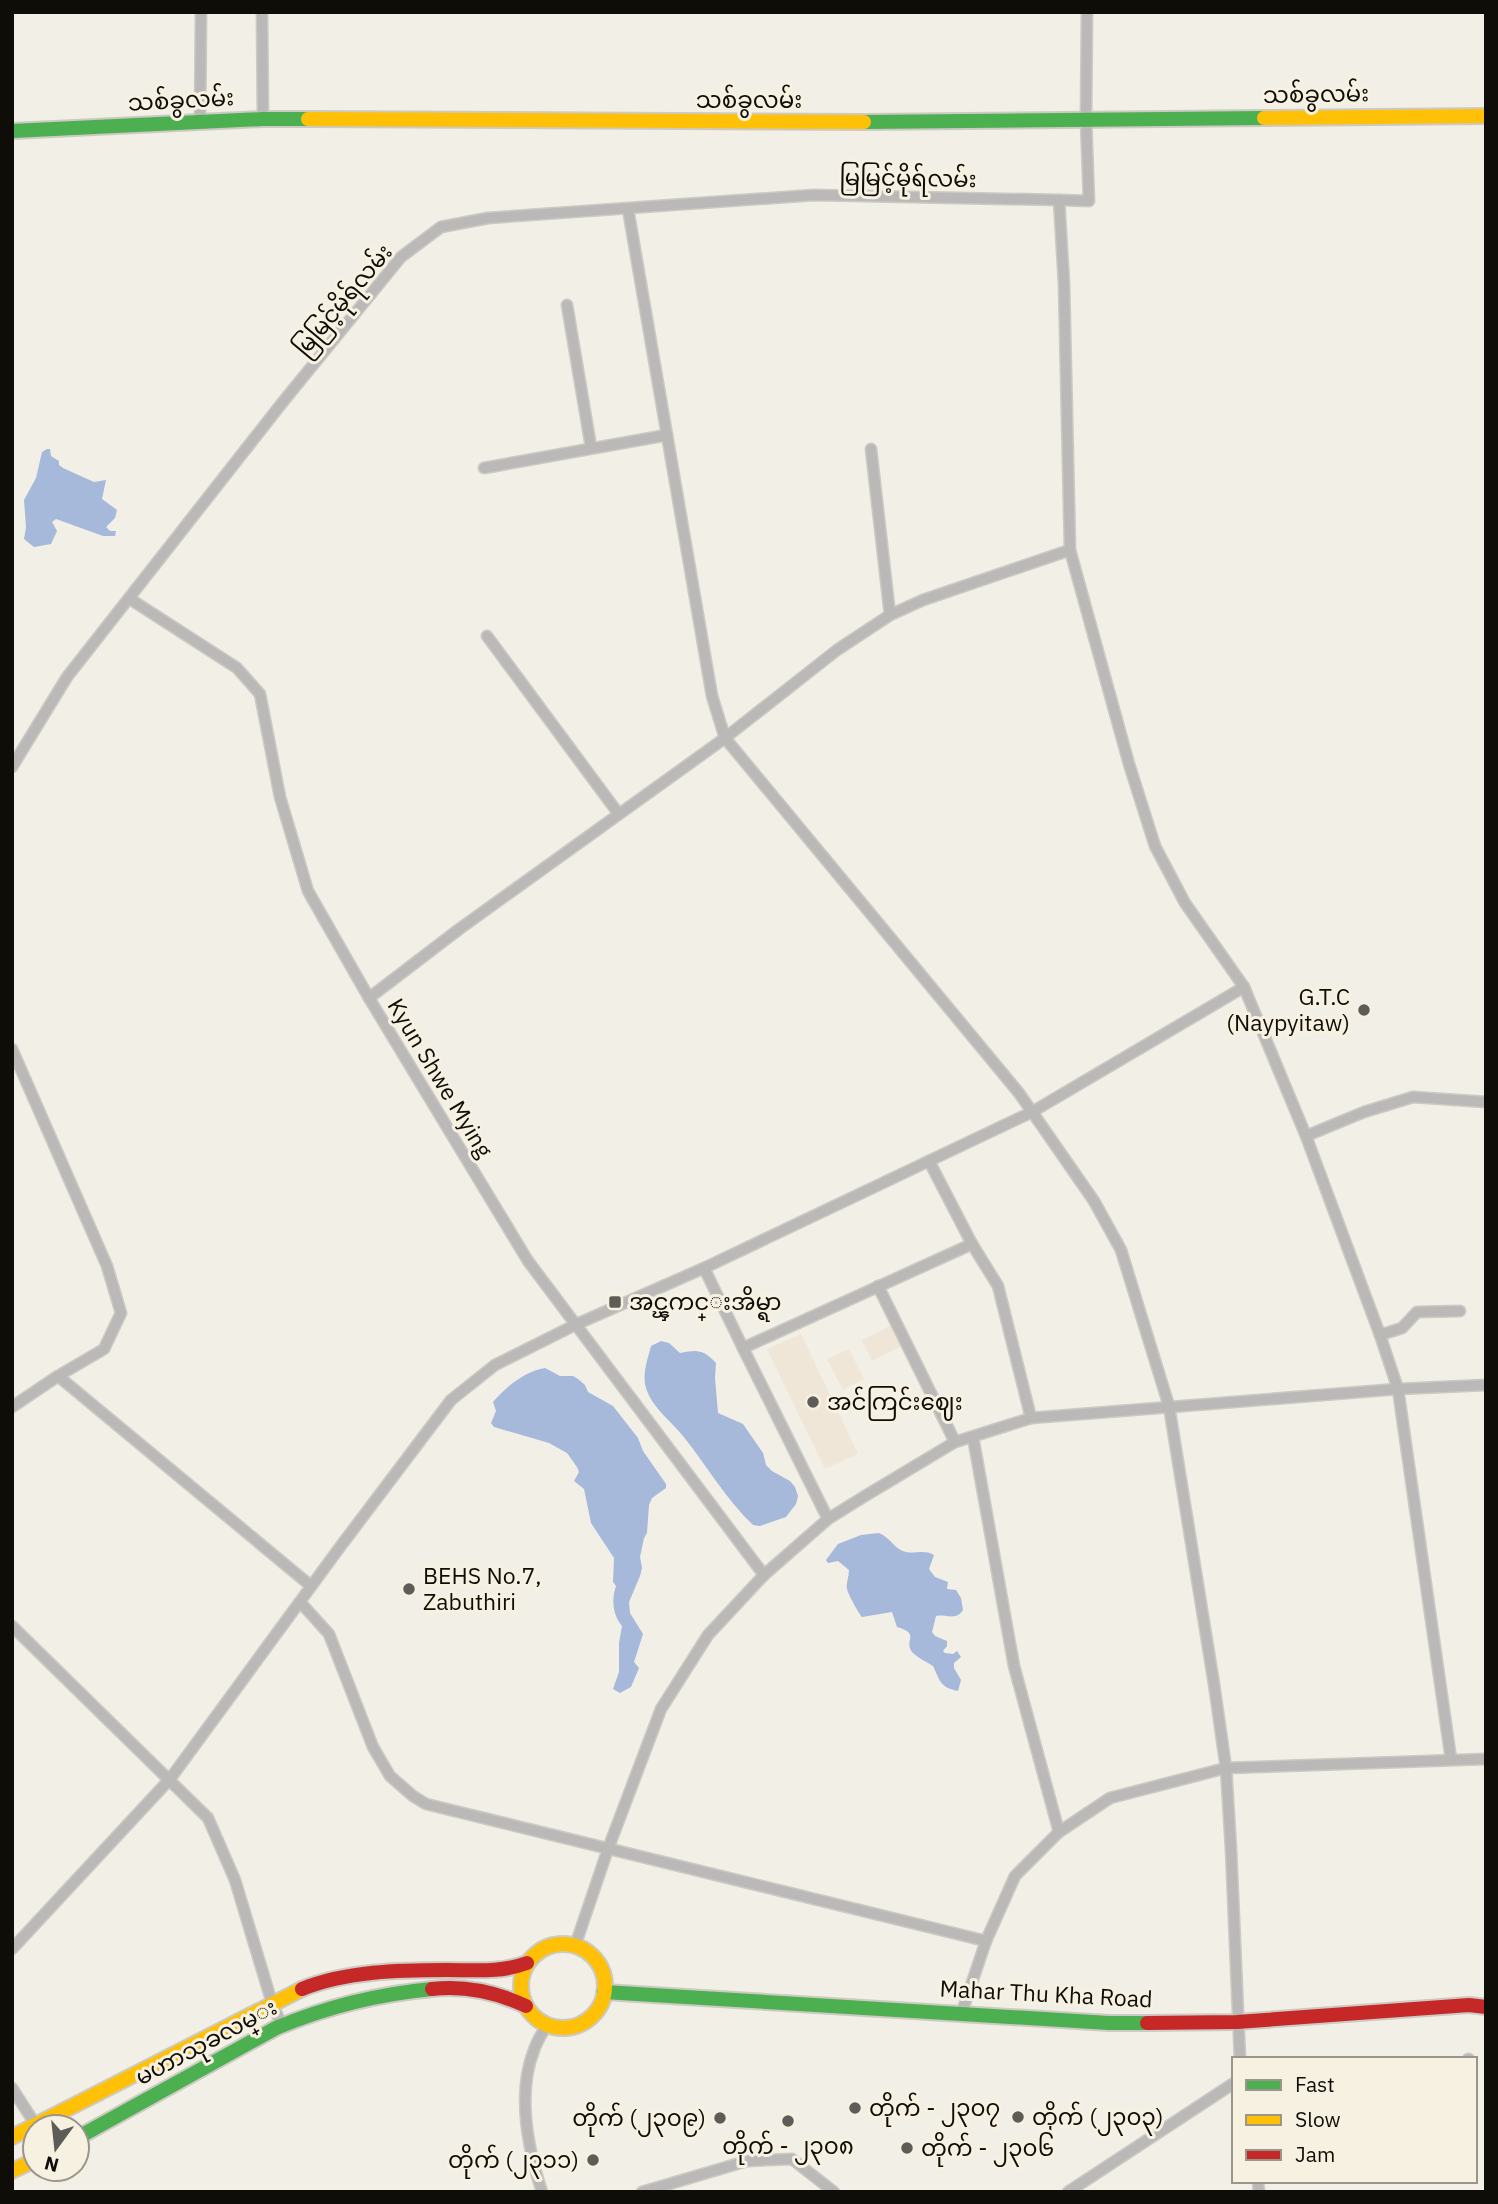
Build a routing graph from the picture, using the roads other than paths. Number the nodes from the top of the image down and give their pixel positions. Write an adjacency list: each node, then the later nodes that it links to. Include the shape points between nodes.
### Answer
1 (201, 12): 7 (street)
2 (262, 12): 5 (street)
3 (1087, 12): 6 (street)
4 (1486, 116): 6 (main road, သစ်ခွလမ်း)
5 (263, 119): 6 (main road, သစ်ခွလမ်း); 7 (main road, သစ်ခွလမ်း)
6 (1086, 120): 9 (street, မြမြင့်မိုရ်လမ်း, via 1089,201)
7 (200, 122): 8 (main road, သစ်ခွလမ်း)
8 (12, 131)
9 (1059, 200): 10 (street, မြမြင့်မိုရ်လမ်း, via 814,195); 16 (street)
10 (628, 209): 12 (street); 17 (street, မြမြင့်မိုရ်လမ်း, via 488,218 441,227 401,257)
11 (567, 305): 13 (street)
12 (667, 435): 13 (street); 20 (street, via 712,696)
13 (591, 447): 15 (street)
14 (871, 449): 18 (street)
15 (484, 468)
16 (1070, 550): 18 (street); 23 (street, via 1155,846 1185,903)
17 (130, 599): 21 (street, မြမြင့်မိုရ်လမ်း, via 66,677); 24 (street, Kyun Shwe Mying, via 237,668 260,694 281,797 308,891)
18 (890, 615): 20 (street, via 837,650)
19 (487, 636): 22 (street)
20 (725, 738): 22 (street); 27 (street)
21 (12, 767)
22 (618, 813): 24 (street)
23 (1244, 988): 27 (street); 28 (street)
24 (369, 998): 34 (street, Kyun Shwe Mying, via 528,1261)
25 (12, 1049): 37 (street, via 107,1266 121,1313 104,1349)
26 (1486, 1102): 28 (street, via 1413,1097)
27 (1032, 1112): 29 (street); 40 (street, via 1094,1201 1121,1250)
28 (1306, 1136): 35 (street)
29 (929, 1161): 30 (street); 31 (street)
30 (972, 1244): 32 (street); 42 (street, via 998,1286)
31 (704, 1268): 34 (street); 36 (street)
32 (878, 1286): 36 (street); 44 (street)
33 (1460, 1311): 35 (street, via 1417,1312 1402,1328)
34 (577, 1324): 46 (street, Kyun Shwe Mying); 47 (street, via 495,1365 452,1400)
35 (1381, 1335): 39 (street)
36 (743, 1349): 45 (street)
37 (58, 1376): 41 (street); 47 (street)
38 (1486, 1385): 39 (street)
39 (1398, 1389): 40 (street); 50 (street)
40 (1169, 1406): 42 (street); 52 (street)
41 (12, 1407)
42 (1031, 1418): 43 (street)
43 (973, 1437): 44 (street); 54 (street, via 1014,1666)
44 (955, 1442): 45 (street)
45 (828, 1519): 46 (street)
46 (764, 1575): 55 (street, via 708,1635 661,1709)
47 (311, 1586): 48 (street)
48 (300, 1602): 53 (street); 55 (street, via 329,1634 373,1747 390,1776 413,1796 450,1811)
49 (12, 1626): 53 (street)
50 (1451, 1759): 51 (street); 52 (street)
51 (1486, 1759)
52 (1226, 1768): 54 (street, via 1111,1798); 65 (street)
53 (170, 1779): 58 (street); 61 (street, via 208,1818 235,1880)
54 (1059, 1832): 56 (street, via 1015,1876)
55 (608, 1849): 56 (street); 57 (street)
56 (985, 1941): 64 (street)
57 (575, 1946): 59 (main road, via 549,1947); 60 (main road, via 586,1951 601,1969)
58 (12, 1949)
59 (527, 1963): 61 (main road, via 491,1972 448,1969 364,1976 311,1986); 62 (main road, via 521,1989)
60 (604, 1992): 64 (main road, Mahar Thu Kha Road); 66 (main road, via 600,2007 577,2026)
61 (272, 2003): 67 (street); 72 (main road)
62 (526, 2006): 66 (main road); 67 (main road, မဟာသုခလမ္း, via 483,1990 415,1990 382,1995)
63 (1486, 2007): 65 (main road, Mahar Thu Kha Road)
64 (962, 2012): 65 (main road, Mahar Thu Kha Road, via 1109,2023)
65 (1237, 2022): 68 (street)
66 (547, 2025): 74 (street, via 534,2050 525,2098 533,2166)
67 (282, 2026): 73 (main road, မဟာသုခလမ္း)
68 (1240, 2057)
69 (1232, 2084): 77 (street)
70 (12, 2088): 71 (street)
71 (28, 2113)
72 (62, 2113)
73 (91, 2130)
74 (542, 2192)
75 (642, 2192): 76 (street, via 747,2161 792,2159)
76 (834, 2192)
77 (1068, 2192)

